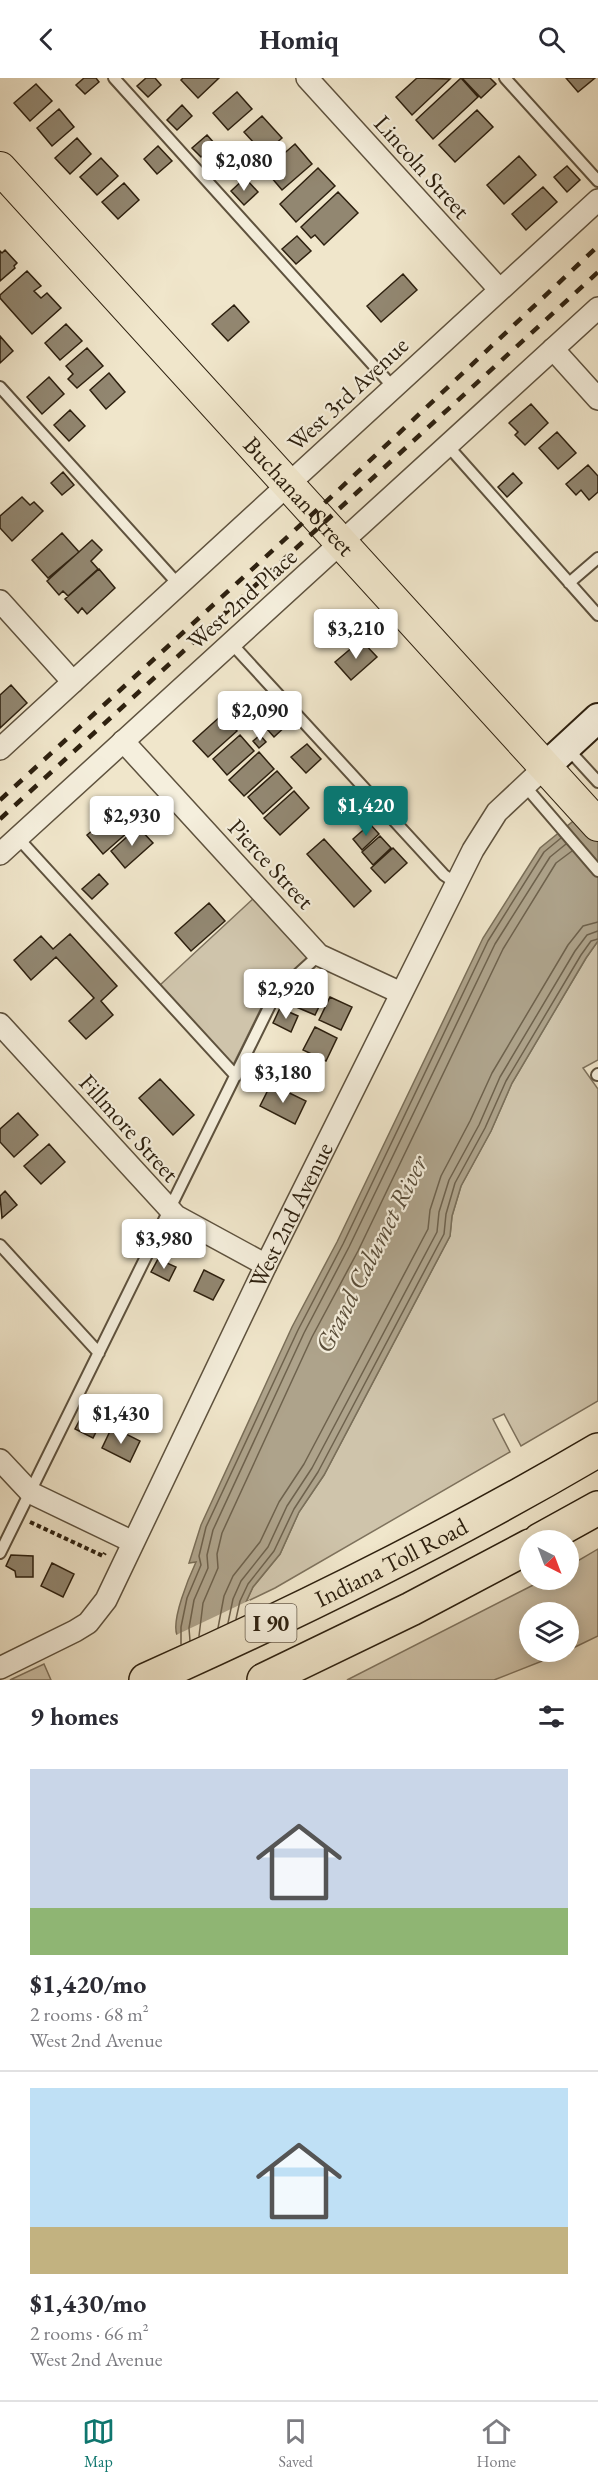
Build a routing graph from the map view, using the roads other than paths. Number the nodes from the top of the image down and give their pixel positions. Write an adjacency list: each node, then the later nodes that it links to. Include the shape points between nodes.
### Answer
1 (114, 78): 11 (lane)
2 (307, 78): 7 (street, Lincoln Street)
3 (505, 78): 5 (lane)
4 (0, 168): 14 (main road, Buchanan Street)
5 (598, 181)
6 (598, 200): 7 (street, West 3rd Avenue)
7 (499, 290): 11 (street, West 3rd Avenue)
8 (598, 308): 9 (street, West 2nd Place)
9 (553, 349): 12 (street); 13 (street, West 2nd Place)
10 (0, 387): 17 (lane)
11 (393, 387): 14 (street, West 3rd Avenue)
12 (598, 399)
13 (448, 446): 15 (street, West 2nd Place); 18 (lane)
14 (288, 483): 15 (main road, Buchanan Street); 17 (street, West 3rd Avenue)
15 (342, 543): 21 (street, West 2nd Place); 26 (main road, Buchanan Street)
16 (598, 558): 18 (lane)
17 (178, 584): 22 (street, West 3rd Avenue)
18 (568, 584): 20 (lane)
19 (0, 602): 22 (street)
20 (598, 615)
21 (231, 643): 24 (street, West 2nd Place); 32 (lane, via 444,875)
22 (73, 682): 25 (street, West 3rd Avenue)
23 (598, 717): 26 (street, West 2nd Avenue)
24 (123, 741): 29 (street, West 2nd Place); 33 (street, Pierce Street)
25 (0, 749)
26 (553, 775): 27 (lane); 28 (main road, Buchanan Street); 31 (lane); 32 (street, West 2nd Avenue, via 491,822)
27 (598, 782)
28 (598, 825)
29 (18, 838): 30 (street, West 2nd Place); 36 (lane)
30 (0, 854)
31 (598, 871)
32 (456, 883): 34 (street, West 2nd Avenue)
33 (319, 955): 34 (street, Pierce Street); 36 (lane, via 275,995)
34 (401, 993): 39 (street, West 2nd Avenue)
35 (0, 1024): 37 (street, Fillmore Street)
36 (236, 1076): 37 (lane)
37 (169, 1210): 39 (street, Fillmore Street, via 183,1222); 40 (lane)
38 (0, 1245): 40 (lane)
39 (266, 1264): 46 (street, West 2nd Avenue)
40 (99, 1353): 43 (lane)
41 (598, 1450): 50 (highway, Indiana Toll Road / I 90, via 395,1562)
42 (0, 1460): 43 (street)
43 (31, 1493): 46 (street); 48 (lane)
44 (598, 1508): 45 (highway)
45 (558, 1530)
46 (133, 1542): 49 (street, West 2nd Avenue, via 106,1600 88,1623)
47 (519, 1552): 51 (highway, Indiana Toll Road / I 90)
48 (0, 1553)
49 (0, 1668)
50 (146, 1680)
51 (264, 1680)

